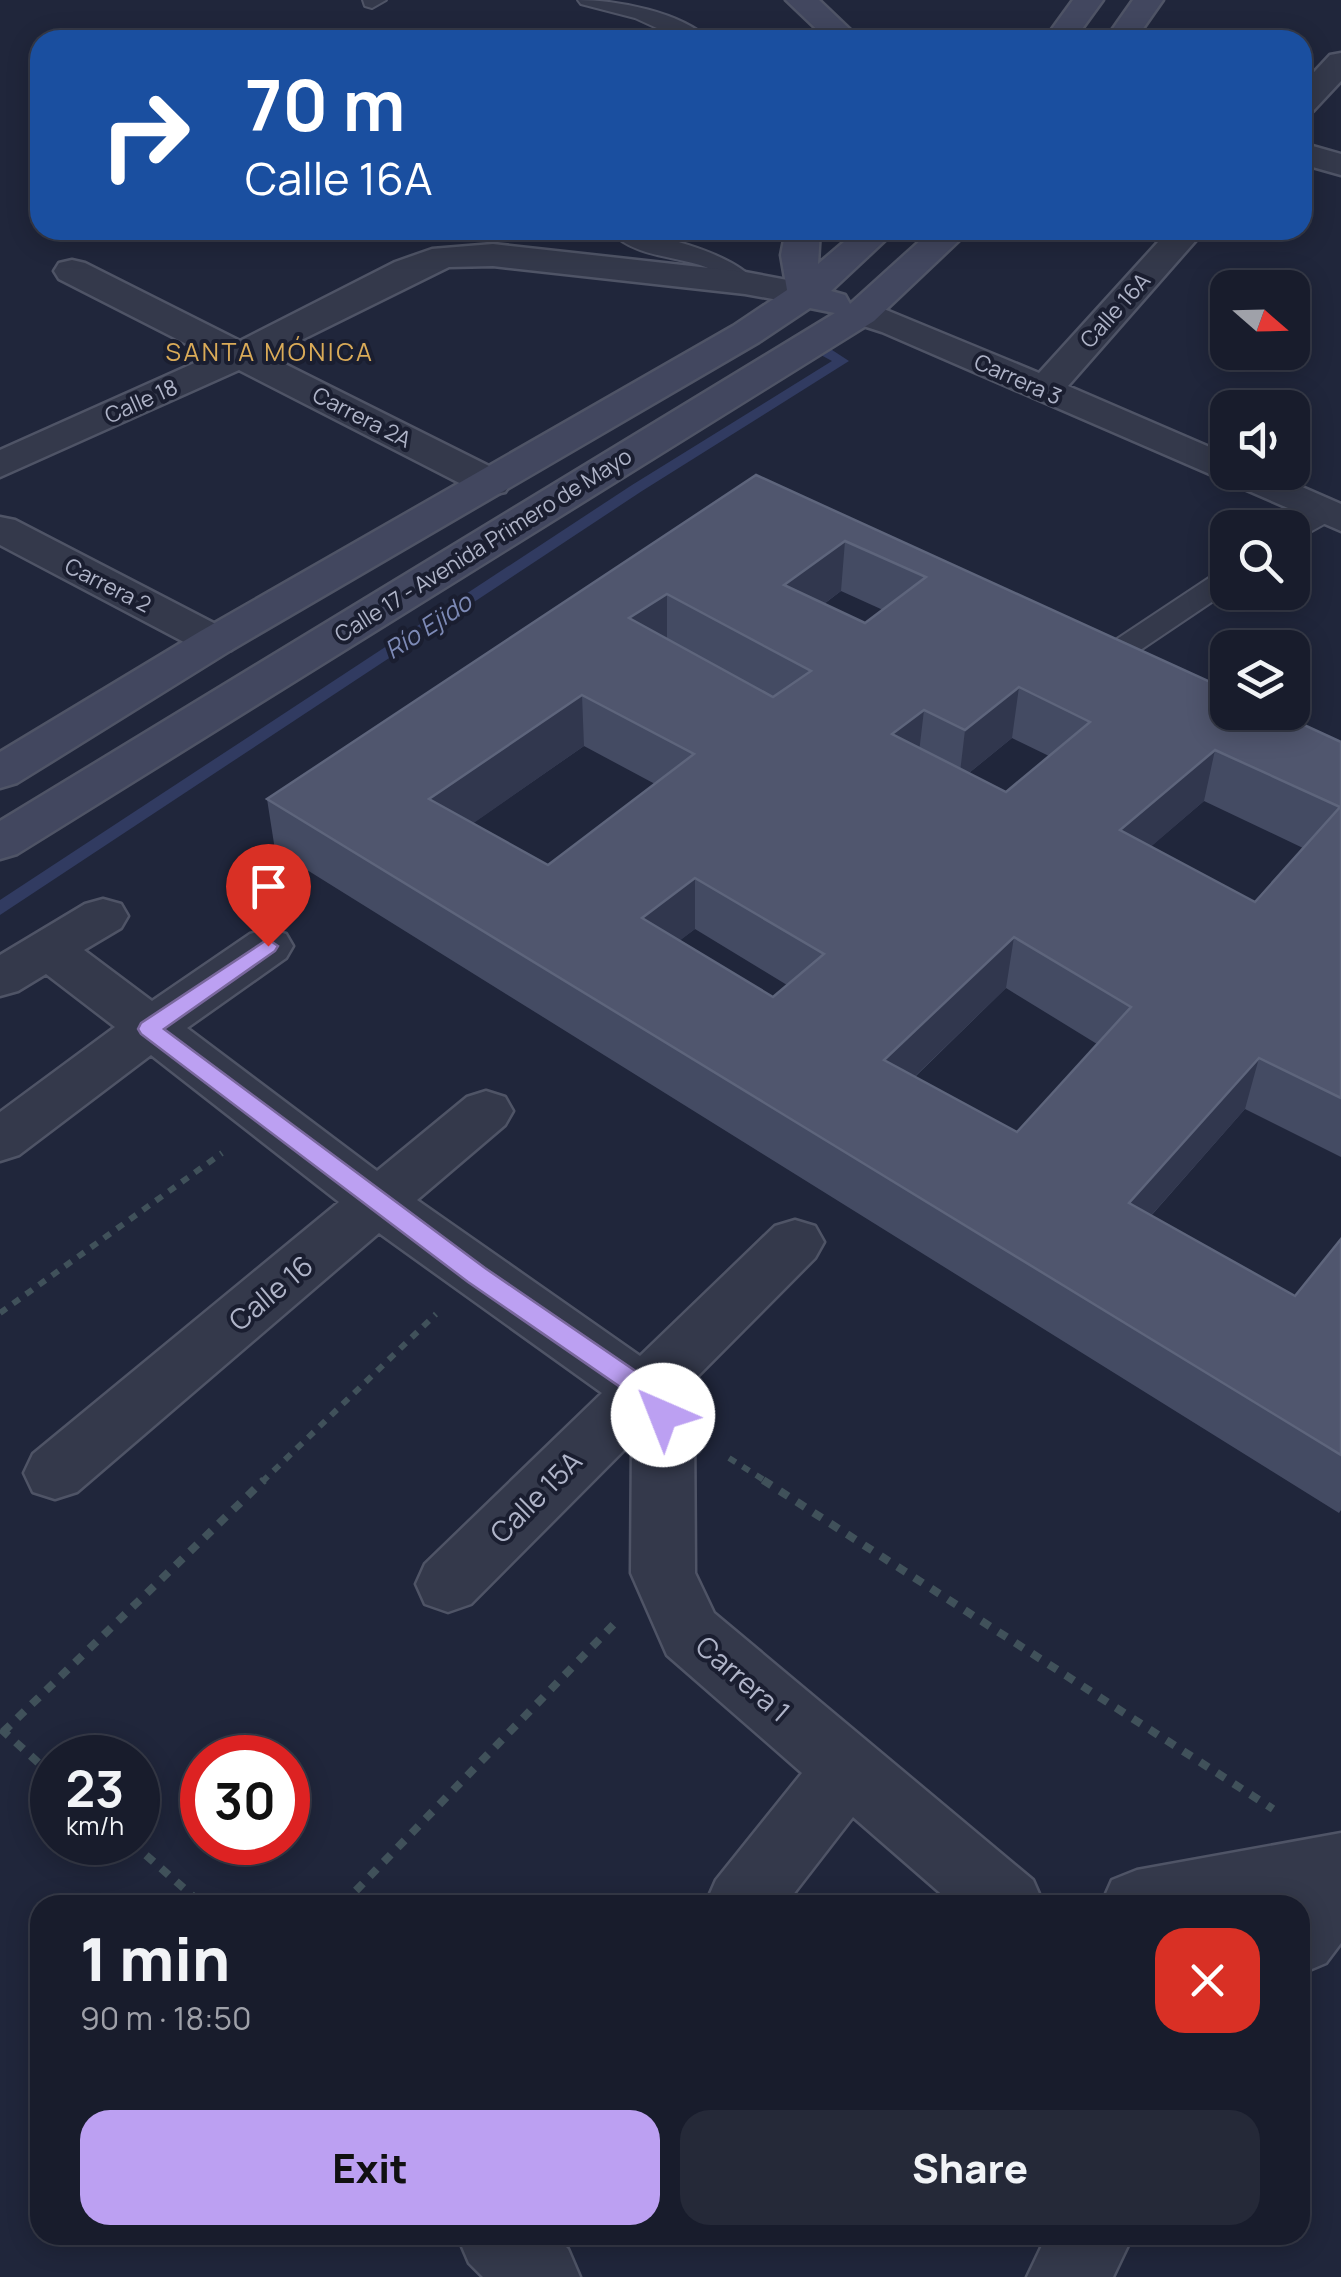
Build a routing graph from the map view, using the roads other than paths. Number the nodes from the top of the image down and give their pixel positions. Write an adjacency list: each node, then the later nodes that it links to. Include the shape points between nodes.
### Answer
1 (588, 0): 5 (lane)
2 (802, 0): 6 (main road)
3 (1088, 0): 7 (main road)
4 (1148, 0): 8 (main road)
5 (678, 30)
6 (835, 30)
7 (1066, 30)
8 (1127, 30)
9 (1341, 62): 10 (street)
10 (1312, 93)
11 (1312, 156): 12 (street)
12 (1341, 165)
13 (636, 240): 20 (lane, via 723,265)
14 (801, 240): 21 (main road)
15 (868, 240): 21 (main road, Calle 17 - Avenida Primero de Mayo)
16 (944, 240): 22 (main road, Calle 17 - Avenida Primero de Mayo)
17 (1179, 240): 24 (street, Calle 16A)
18 (444, 256): 20 (street, Carrera 3, via 493,255); 23 (street, Calle 18)
19 (72, 271): 23 (street, Carrera 2A)
20 (745, 283): 21 (street, Carrera 3)
21 (806, 294): 22 (main road, Carrera 3); 27 (main road, Calle 17 - Avenida Primero de Mayo)
22 (878, 318): 24 (street, Carrera 3); 35 (main road, Calle 17 - Avenida Primero de Mayo)
23 (240, 356): 26 (street, Calle 18); 27 (street, Carrera 2A)
24 (1043, 390): 25 (street, Carrera 3)
25 (1210, 462)
26 (0, 465)
27 (491, 483): 32 (main road, Calle 17 - Avenida Primero de Mayo)
28 (1272, 490): 29 (street, Carrera 3)
29 (1325, 514)
30 (0, 529): 32 (street, Carrera 2)
31 (1210, 590): 33 (lane)
32 (215, 641): 34 (main road, Calle 17 - Avenida Primero de Mayo)
33 (1116, 654)
34 (0, 772)
35 (0, 843)
36 (102, 916): 38 (street)
37 (268, 946): 39 (street)
38 (24, 963): 39 (street)
39 (149, 1029): 41 (street); 42 (street)
40 (486, 1111): 42 (street, Calle 16)
41 (0, 1141)
42 (380, 1203): 44 (street); 45 (street, Calle 16)
43 (795, 1242): 44 (street, Calle 15A)
44 (654, 1403): 46 (street, Calle 15A); 47 (street, Carrera 1, via 662,1574 690,1634)
45 (55, 1473)
46 (448, 1584)
47 (846, 1770): 50 (street); 51 (street, Carrera 1)
48 (1341, 1867): 52 (street)
49 (1341, 1884): 53 (street)
50 (749, 1895)
51 (996, 1895)
52 (1191, 1895)
53 (1310, 1925)
54 (506, 2245): 56 (street)
55 (1087, 2245): 57 (street)
56 (540, 2277)
57 (1066, 2277)

